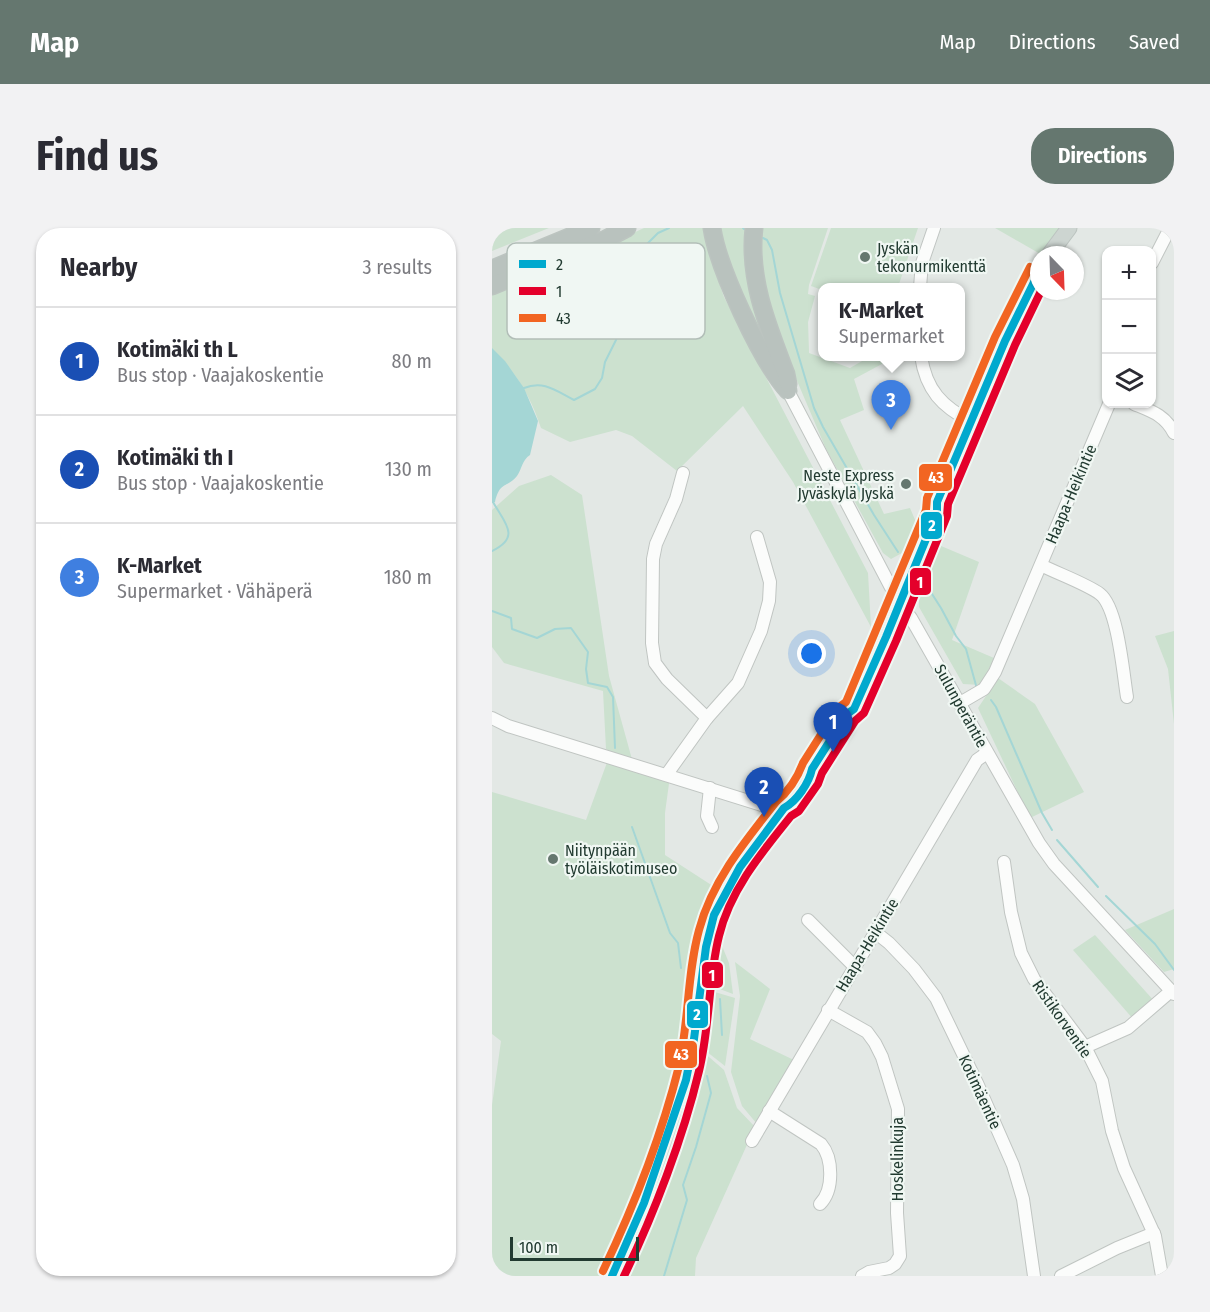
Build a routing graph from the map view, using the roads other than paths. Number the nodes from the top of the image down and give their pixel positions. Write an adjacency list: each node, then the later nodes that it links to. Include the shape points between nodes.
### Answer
1 (591, 228): 8 (highway)
2 (627, 228): 9 (highway)
3 (712, 228): 19 (highway, via 743,313 777,378)
4 (754, 228): 19 (highway, via 754,274)
5 (934, 228): 15 (street, via 922,263)
6 (1069, 228): 10 (main road)
7 (1170, 228): 11 (street)
8 (555, 243)
9 (596, 243)
10 (1056, 246)
11 (1156, 255)
12 (507, 263): 13 (highway)
13 (492, 269)
14 (507, 280): 16 (highway)
15 (920, 283)
16 (492, 286)
17 (1030, 290): 22 (main road)
18 (922, 361): 22 (street, via 941,402)
19 (788, 391): 27 (street, Sulunperäntie)
20 (1107, 408): 26 (street, Haapa-Heikintie)
21 (1143, 408): 23 (street, via 1169,422)
22 (972, 422): 27 (main road, via 937,502 924,518)
23 (1174, 433)
24 (683, 474): 31 (street, via 653,559 652,643 655,663)
25 (758, 537): 31 (street, via 770,582 761,631 738,684)
26 (1041, 565): 28 (street, via 1101,594 1110,606); 29 (street, Haapa-Heikintie, via 995,672 984,689)
27 (897, 598): 29 (street, Sulunperäntie); 35 (main road, via 854,709 812,769 804,773 785,799)
28 (1127, 697)
29 (960, 704): 32 (street, Sulunperäntie)
30 (492, 718): 33 (street)
31 (707, 718): 33 (street)
32 (987, 753): 39 (street, Haapa-Heikintie, via 977,760); 41 (street, Sulunperäntie, via 1054,864)
33 (667, 774): 34 (street)
34 (711, 788): 35 (street); 36 (street, via 706,816)
35 (782, 809): 49 (main road, via 717,907 701,977 692,1054 675,1116 648,1193)
36 (712, 827)
37 (1004, 862): 44 (street, Ristikorventie, via 1021,953 1034,979)
38 (808, 920): 40 (street)
39 (875, 932): 40 (street, Haapa-Heikintie); 51 (street, Kotimäentie, via 914,969 936,998 976,1083 1013,1165 1023,1199)
40 (854, 966): 43 (street, Haapa-Heikintie)
41 (1169, 977): 42 (street, Sulunperäntie)
42 (1173, 992): 44 (street, via 1128,1028)
43 (828, 1010): 45 (street, Haapa-Heikintie); 50 (street, Hoskelinkuja, via 867,1032 875,1043 898,1109 900,1257 889,1268)
44 (1085, 1047): 48 (street, Ristikorventie, via 1102,1081 1124,1168)
45 (769, 1111): 46 (street, Haapa-Heikintie); 47 (street, via 826,1150 828,1188)
46 (752, 1141)
47 (820, 1204)
48 (1154, 1233): 52 (street); 53 (street, Ristikorventie)
49 (612, 1276)
50 (862, 1276)
51 (1034, 1276)
52 (1061, 1276)
53 (1162, 1276)

